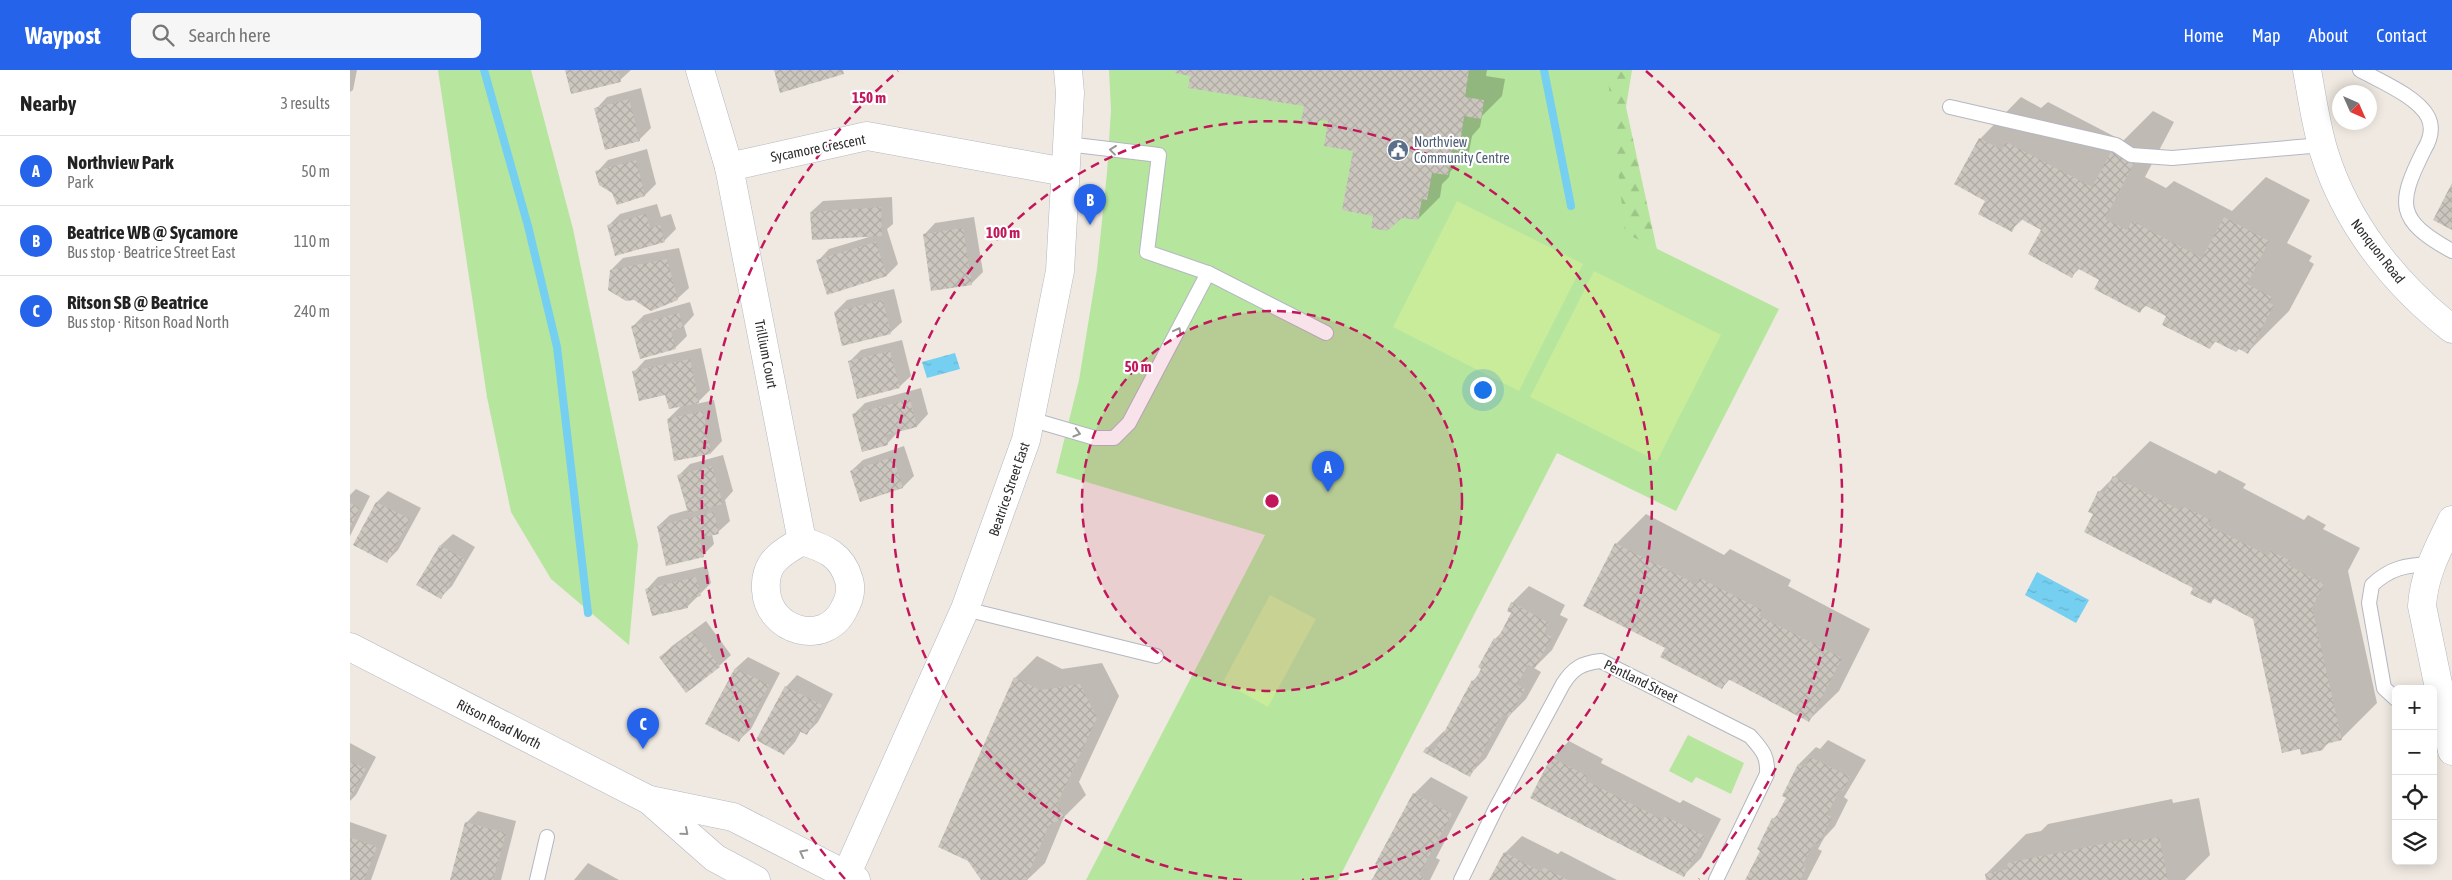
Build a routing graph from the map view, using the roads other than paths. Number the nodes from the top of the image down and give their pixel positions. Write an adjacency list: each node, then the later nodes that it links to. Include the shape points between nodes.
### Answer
1 (700, 70): 8 (street)
2 (1068, 70): 6 (street, Beatrice Street East)
3 (2306, 70): 7 (street, Nonquon Road)
4 (2360, 70): 10 (lane, via 2397,90 2417,104 2428,117 2430,139 2406,192 2406,204 2416,226)
5 (1950, 107): 7 (lane, via 2116,145 2131,155 2172,158)
6 (1067, 144): 9 (street, Beatrice Street East); 11 (lane, one-way to 6, via 1147,252 1159,155)
7 (2322, 145): 12 (street, Nonquon Road, via 2337,190 2352,219 2412,293)
8 (729, 167): 9 (street, Sycamore Crescent, via 867,136); 16 (street, Trillium Court)
9 (1065, 172): 14 (street, Beatrice Street East, via 1060,271)
10 (2452, 251)
11 (1208, 273): 13 (lane); 14 (lane, one-way to 11, via 1095,438 1114,438 1129,423)
12 (2452, 330)
13 (1326, 333)
14 (1030, 419): 18 (street, Beatrice Street East, via 1026,440)
15 (2452, 520): 17 (street)
16 (802, 541)
17 (2430, 564): 21 (lane, via 2412,564 2390,570 2372,585 2369,603 2384,688); 22 (street, via 2423,586 2422,606)
18 (966, 609): 20 (lane); 26 (street, Beatrice Street East)
19 (350, 647): 24 (street, Ritson Road North)
20 (1156, 656)
21 (2392, 695)
22 (2439, 711): 23 (street)
23 (2451, 745)
24 (649, 800): 26 (street, Ritson Road North, one-way to 24, via 733,817); 28 (street, Ritson Road North, one-way to 28, via 715,858)
25 (547, 837): 27 (lane)
26 (849, 878)
27 (537, 880)
28 (756, 880)
29 (1461, 880): 30 (lane, Pentland Street, via 1562,684 1572,670 1584,663 1601,661 1750,736 1761,748 1767,760 1767,774)
30 (1716, 880)

